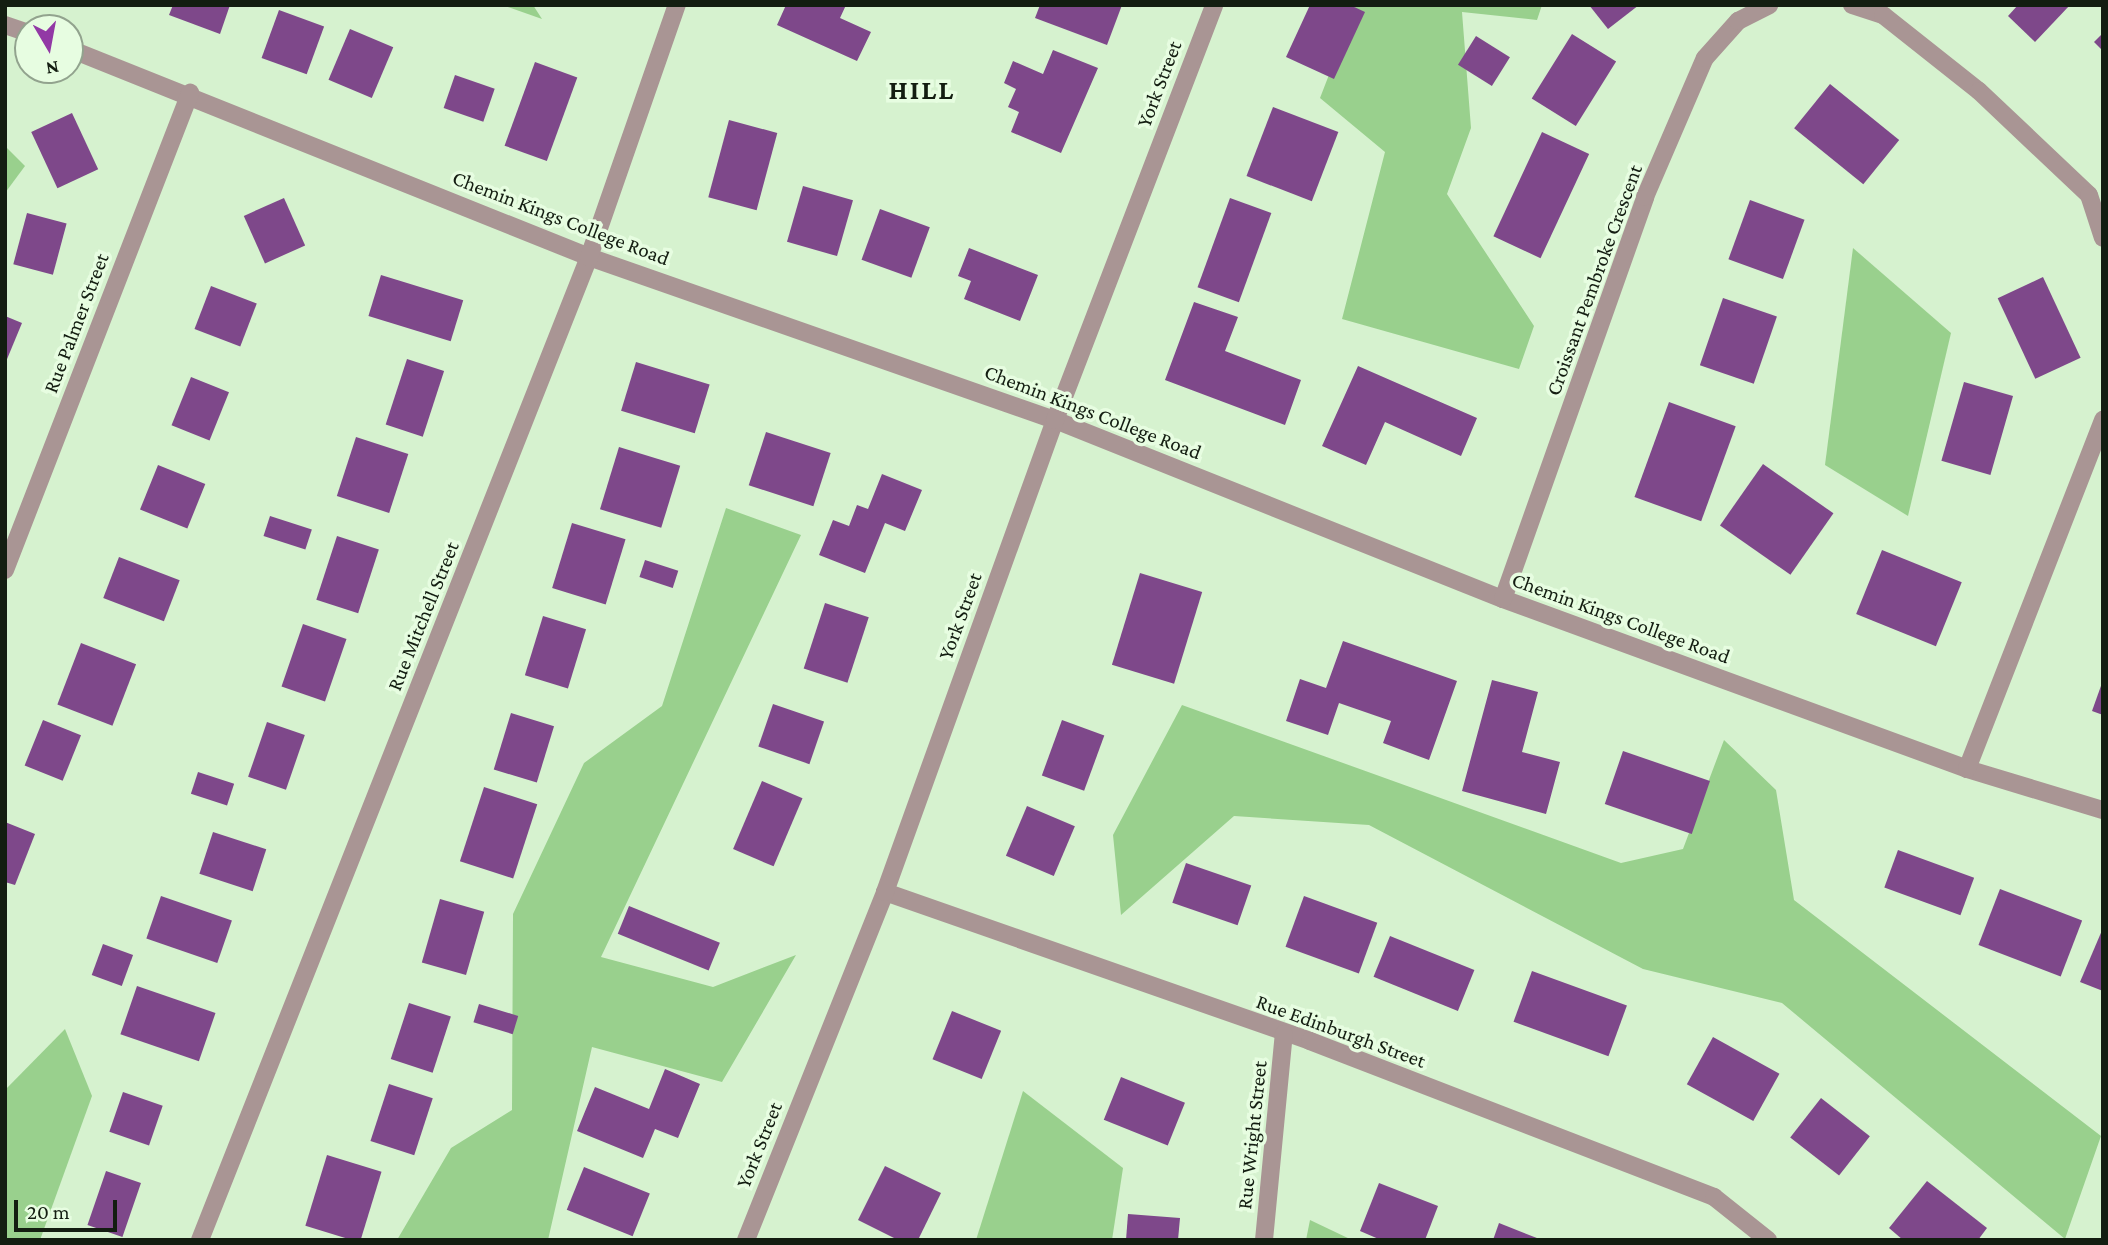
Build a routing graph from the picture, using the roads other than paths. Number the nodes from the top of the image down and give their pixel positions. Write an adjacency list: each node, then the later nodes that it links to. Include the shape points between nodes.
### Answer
1 (677, 5): 8 (street, Rue Mitchell Street)
2 (1214, 5): 9 (street, York Street)
3 (1769, 5): 12 (street, Croissant Pembroke Crescent, via 1738,21 1705,58 1645,197)
4 (1852, 5): 7 (street, via 1884,16 1979,91 2089,195)
5 (84, 54): 6 (street, Chemin Kings College Road)
6 (190, 93): 8 (street, Chemin Kings College Road); 11 (street, Rue Palmer Street)
7 (2103, 238)
8 (589, 257): 9 (street, Chemin Kings College Road); 17 (street, Rue Mitchell Street)
9 (1055, 420): 12 (street, Chemin Kings College Road); 15 (street, York Street)
10 (2103, 420): 13 (street)
11 (5, 570)
12 (1503, 599): 13 (street, Chemin Kings College Road)
13 (1967, 769): 14 (street, Chemin Kings College Road)
14 (2103, 810)
15 (885, 892): 16 (street, Rue Edinburgh Street); 18 (street, York Street)
16 (1284, 1034): 19 (street, Rue Wright Street); 20 (street, Rue Edinburgh Street, via 1714,1197)
17 (200, 1240)
18 (746, 1240)
19 (1264, 1240)
20 (1768, 1240)

